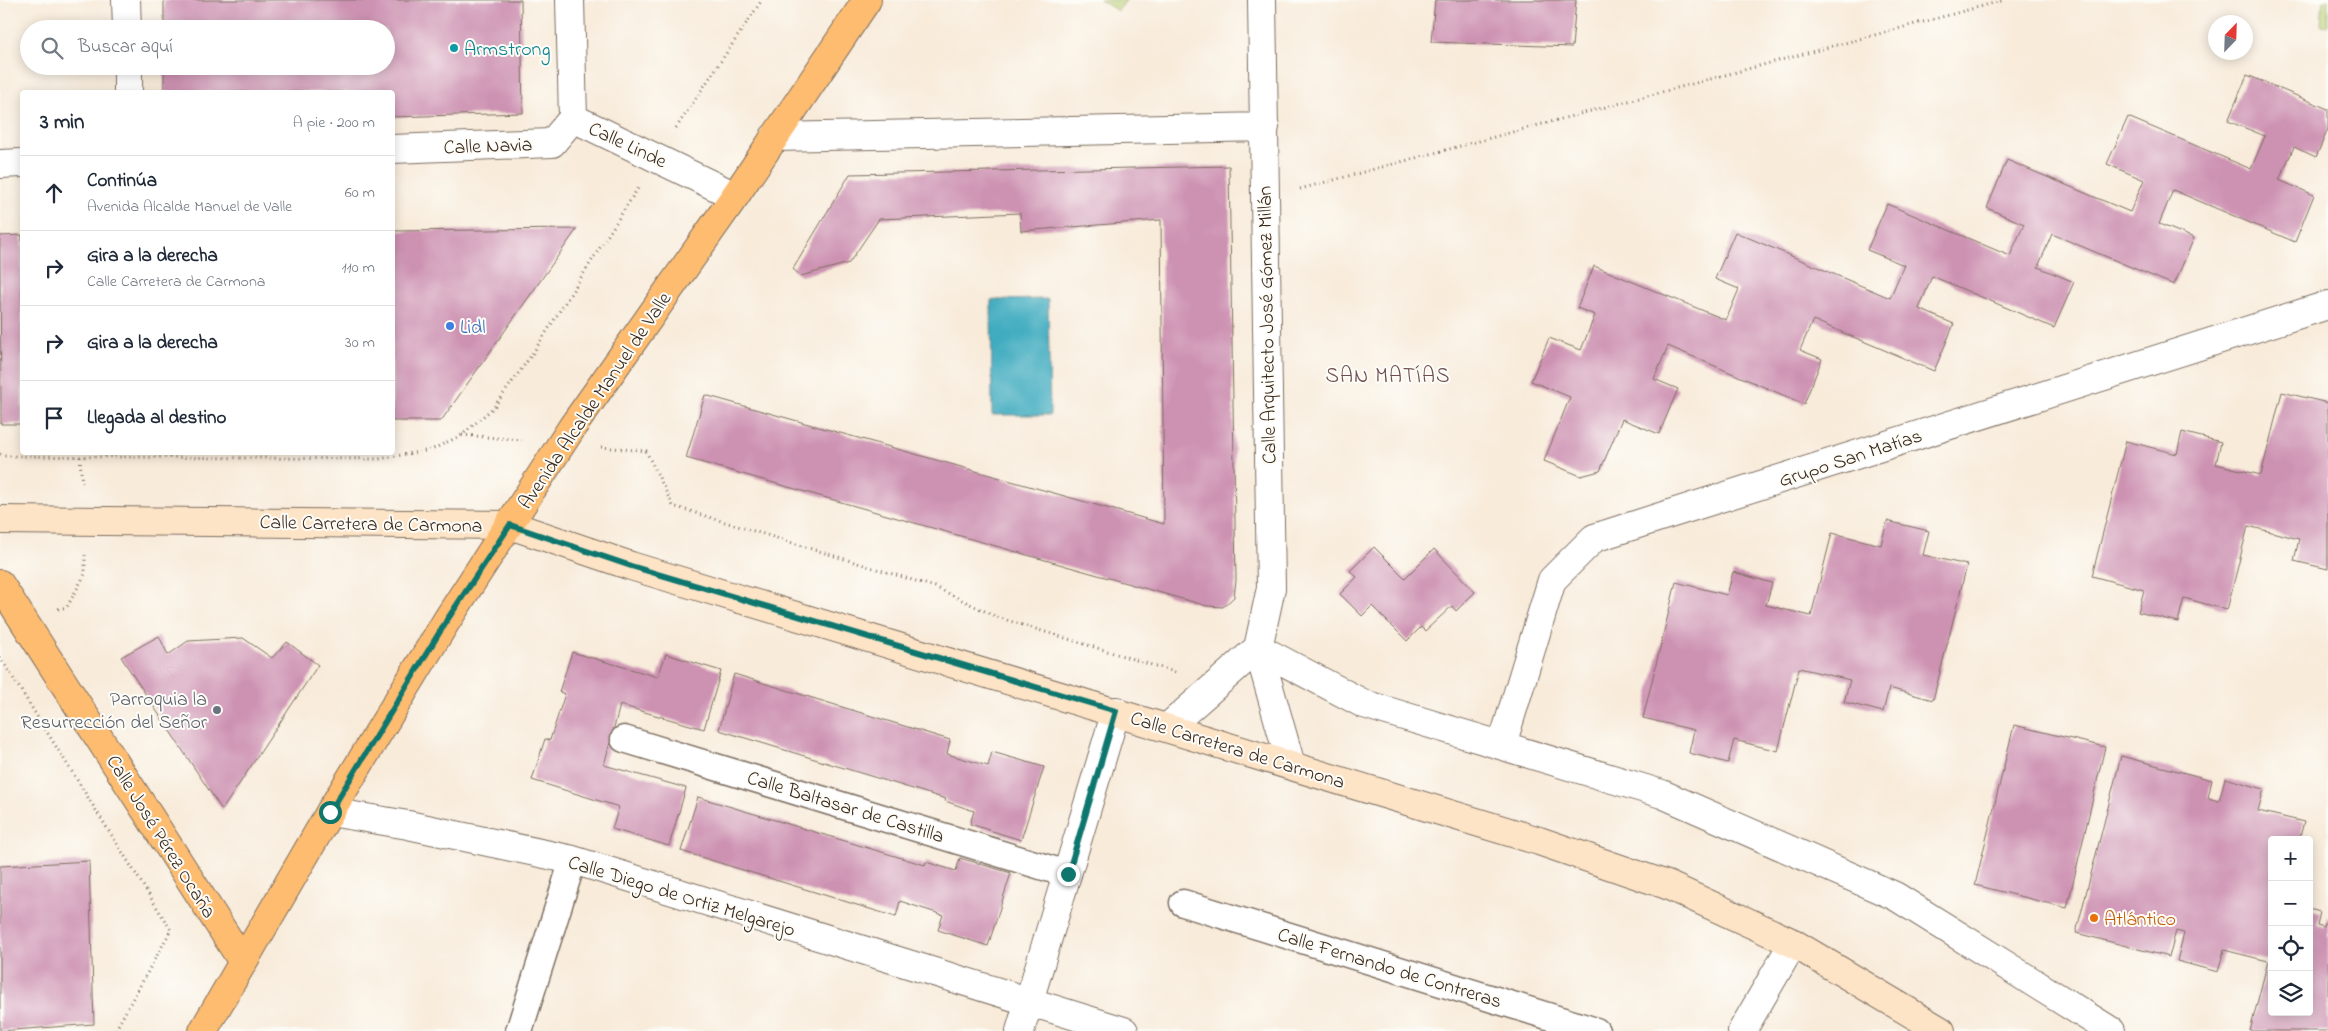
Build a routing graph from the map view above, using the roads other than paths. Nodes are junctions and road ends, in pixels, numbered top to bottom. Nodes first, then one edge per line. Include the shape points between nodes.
1 (126, 0) edge
2 (570, 0) edge
3 (867, 0) edge
4 (1262, 0) edge
5 (127, 20) edge
6 (128, 75) edge
7 (128, 90) edge
8 (574, 118) junction
9 (1264, 127) junction
10 (774, 136) junction
11 (395, 149) edge
12 (20, 163) edge
13 (0, 164) edge
14 (735, 196) junction
15 (2328, 305) edge
16 (0, 520) edge
17 (510, 525) junction
18 (0, 584) edge
19 (1258, 648) junction
20 (1116, 711) junction
21 (1168, 728) junction
22 (624, 739) dead end
23 (1502, 745) junction
24 (1291, 765) junction
25 (330, 812) junction
26 (573, 860) junction
27 (1068, 874) junction
28 (1183, 903) dead end
29 (1793, 943) junction
30 (242, 962) junction
31 (1030, 1001) junction
32 (202, 1031) edge
33 (519, 1031) edge
34 (1020, 1031) edge
35 (1124, 1031) edge
36 (1596, 1031) edge
37 (1742, 1031) edge
38 (1941, 1031) edge
39 (2111, 1031) edge

1 - 5 street
2 - 8 street, Calle Linde
3 - 10 main road, Avenida Alcalde Manuel de Valle
4 - 9 street, Calle Arquitecto José Gómez Millán
6 - 7 street
8 - 11 street, Calle Navia via 552,142
8 - 14 street, Calle Linde
9 - 10 street
9 - 19 street, Calle Arquitecto José Gómez Millán via 1271,588
10 - 14 main road, Avenida Alcalde Manuel de Valle
12 - 13 street
14 - 17 main road, Avenida Alcalde Manuel de Valle via 573,426
15 - 23 street, Grupo San Matías via 1594,538 1552,580
16 - 17 main road, Calle Carretera de Carmona
17 - 20 main road, Calle Carretera de Carmona via 631,566
17 - 25 main road, Avenida Alcalde Manuel de Valle via 447,620
18 - 30 main road, Calle José Pérez Ocaña
19 - 21 street
19 - 23 street via 1364,704
19 - 24 street
20 - 21 main road, Calle Carretera de Carmona
20 - 27 street
21 - 24 main road, Calle Carretera de Carmona
22 - 27 street, Calle Baltasar de Castilla
23 - 39 street via 1662,794 1895,896
24 - 29 main road, Calle Carretera de Carmona via 1539,841 1667,885
25 - 26 street, Calle Diego de Ortiz Melgarejo
25 - 30 main road, Avenida Alcalde Manuel de Valle
26 - 31 street, Calle Diego de Ortiz Melgarejo
26 - 33 street
27 - 31 street
28 - 36 street, Calle Fernando de Contreras
29 - 37 street
29 - 38 main road, Calle Carretera de Carmona
30 - 32 main road, Avenida Alcalde Manuel de Valle
31 - 34 street
31 - 35 street, Calle Diego de Ortiz Melgarejo

